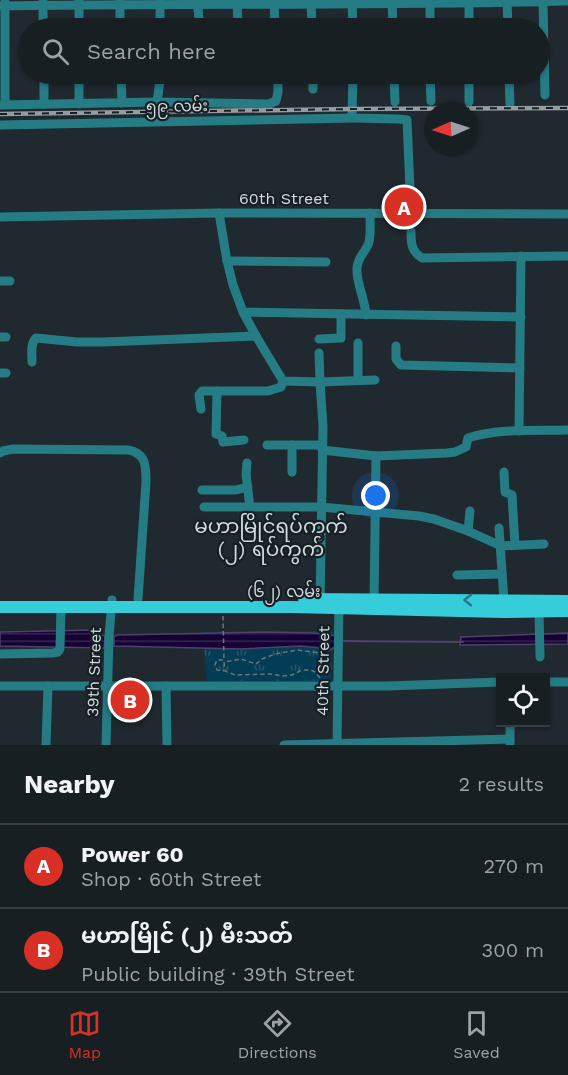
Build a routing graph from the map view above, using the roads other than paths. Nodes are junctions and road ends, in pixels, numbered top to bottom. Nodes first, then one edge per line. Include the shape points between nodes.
1 (392, 1) edge
2 (430, 1) edge
3 (507, 1) edge
4 (568, 1) edge
5 (79, 2) edge
6 (120, 2) edge
7 (160, 2) edge
8 (197, 2) edge
9 (237, 2) edge
10 (274, 2) edge
11 (311, 2) edge
12 (352, 2) edge
13 (469, 2) edge
14 (543, 2) junction
15 (43, 3) edge
16 (3, 4) edge
17 (44, 18) edge
18 (79, 18) edge
19 (120, 18) edge
20 (160, 18) edge
21 (199, 18) edge
22 (238, 18) edge
23 (275, 18) edge
24 (312, 18) edge
25 (352, 18) edge
26 (393, 18) edge
27 (430, 18) edge
28 (469, 18) edge
29 (508, 18) edge
30 (543, 18) edge
31 (44, 84) edge
32 (79, 84) edge
33 (121, 84) edge
34 (160, 84) edge
35 (278, 84) edge
36 (313, 84) edge
37 (353, 84) edge
38 (394, 84) edge
39 (430, 84) edge
40 (469, 84) edge
41 (509, 84) edge
42 (545, 84) edge
43 (313, 89) dead end
44 (545, 95) dead end
45 (431, 101) dead end
46 (157, 102) junction
47 (395, 102) dead end
48 (469, 102) dead end
49 (122, 103) junction
50 (3, 104) edge
51 (44, 104) junction
52 (79, 104) junction
53 (510, 104) dead end
54 (354, 118) junction
55 (0, 125) edge
56 (219, 213) junction
57 (370, 213) junction
58 (411, 213) junction
59 (568, 214) edge
60 (0, 217) edge
61 (411, 231) dead end
62 (521, 256) junction
63 (568, 256) edge
64 (227, 261) junction
65 (326, 261) dead end
66 (10, 280) dead end
67 (0, 281) edge
68 (243, 312) junction
69 (341, 314) junction
70 (366, 315) junction
71 (521, 318) junction
72 (256, 336) junction
73 (319, 339) dead end
74 (358, 343) dead end
75 (396, 346) dead end
76 (319, 353) dead end
77 (32, 362) dead end
78 (520, 368) junction
79 (358, 380) junction
80 (375, 380) dead end
81 (283, 381) junction
82 (320, 382) junction
83 (217, 391) junction
84 (201, 409) dead end
85 (568, 430) edge
86 (519, 431) junction
87 (244, 440) dead end
88 (267, 445) dead end
89 (292, 445) junction
90 (372, 445) dead end
91 (322, 447) junction
92 (0, 453) edge
93 (375, 455) junction
94 (247, 463) dead end
95 (292, 472) dead end
96 (504, 472) dead end
97 (248, 487) junction
98 (201, 490) dead end
99 (204, 507) dead end
100 (321, 507) junction
101 (250, 508) junction
102 (470, 511) dead end
103 (374, 512) junction
104 (499, 528) dead end
105 (468, 531) junction
106 (544, 544) dead end
107 (515, 545) junction
108 (501, 546) junction
109 (502, 574) junction
110 (457, 575) dead end
111 (0, 599) edge
112 (138, 600) junction
113 (504, 601) junction
114 (568, 601) edge
115 (112, 603) junction
116 (320, 603) junction
117 (339, 603) junction
118 (374, 604) junction
119 (0, 607) edge
120 (61, 607) junction
121 (568, 611) edge
122 (539, 612) junction
123 (0, 654) edge
124 (540, 657) dead end
125 (496, 682) edge
126 (550, 682) edge
127 (568, 682) edge
128 (0, 686) edge
129 (48, 686) junction
130 (109, 686) junction
131 (166, 686) junction
132 (338, 686) junction
133 (510, 742) edge
134 (46, 745) edge
135 (106, 745) edge
136 (167, 745) edge
137 (284, 745) edge
138 (337, 745) edge

1 - 2 street
1 - 12 street
1 - 26 street
2 - 13 street
2 - 27 street
3 - 13 street
3 - 14 street
3 - 29 street
4 - 14 street
5 - 6 street
5 - 15 street
5 - 18 street
6 - 7 street
6 - 19 street
7 - 8 street
7 - 20 street
8 - 9 street
8 - 21 street
9 - 10 street
9 - 22 street
10 - 11 street
10 - 23 street
11 - 12 street
11 - 24 street
12 - 25 street
13 - 28 street
14 - 30 street
15 - 16 street
15 - 17 street
16 - 50 street
31 - 51 street
32 - 52 street
33 - 49 street
34 - 46 street
35 - 46 street via 273,104
36 - 43 street
37 - 54 street
38 - 47 street
39 - 45 street
40 - 48 street
41 - 53 street
42 - 44 street
46 - 49 street
49 - 52 street
50 - 51 street
51 - 52 street
54 - 55 street, ၅၉ လမ်း
54 - 58 street, ၅၉ လမ်း via 408,122
56 - 57 street, 60th Street
56 - 60 street, 60th Street via 208,209
56 - 64 street
57 - 58 street, 60th Street
57 - 70 street via 369,241 357,264
58 - 59 street, 60th Street
61 - 62 street via 412,247 422,258
62 - 63 street
62 - 71 street
64 - 65 street
64 - 68 street
66 - 67 street
68 - 69 street
68 - 72 street
69 - 70 street
69 - 73 street via 341,338
70 - 71 street
71 - 78 street
72 - 77 street via 103,342 36,338
72 - 81 street
74 - 79 street
75 - 78 street via 396,359 401,365
76 - 82 street
78 - 86 street
79 - 80 street
79 - 82 street
81 - 82 street
81 - 83 street via 281,387 273,390
82 - 91 street
83 - 84 street via 201,392
83 - 87 street via 216,435 222,436 224,442
85 - 86 street
86 - 93 street via 478,434 468,438 466,447 455,452
88 - 89 street
89 - 91 street
89 - 95 street
90 - 93 street
91 - 93 street
91 - 100 street
92 - 112 street via 13,449 128,450 140,455 146,482
93 - 103 street
94 - 97 street
96 - 107 street via 505,492 512,495
97 - 98 street
97 - 101 street
99 - 101 street
100 - 101 street
100 - 103 street
100 - 116 street
102 - 105 street
103 - 105 street via 434,519
103 - 118 street
104 - 108 street
105 - 108 street
106 - 107 street
107 - 108 street
108 - 109 street
109 - 110 street
109 - 113 street
111 - 115 main road, (၆၂) လမ်း
112 - 115 main road, (၆၂) လမ်း
112 - 116 main road, (၆၂) လမ်း
113 - 114 main road, (၆၂) လမ်း
113 -> 118 main road, (၆၂) လမ်း
115 - 116 main road, (၆၂) လမ်း via 224,607
115 - 120 main road, (၆၂) လမ်း
115 - 130 street, 39th Street
116 - 117 main road, (၆၂) လမ်း
117 - 118 main road, (၆၂) လမ်း
117 - 132 street, 40th Street
118 - 122 main road, (၆၂) လမ်း
119 - 120 main road, (၆၂) လမ်း
120 - 123 street via 60,649 56,653
121 - 122 main road, (၆၂) လမ်း
122 - 124 street
125 - 132 street
126 - 127 street
128 - 129 street
129 - 130 street
129 - 134 street
130 - 131 street
130 - 135 street, 39th Street
131 - 132 street
131 - 136 street
132 - 138 street, 40th Street
133 - 138 street
137 - 138 street

